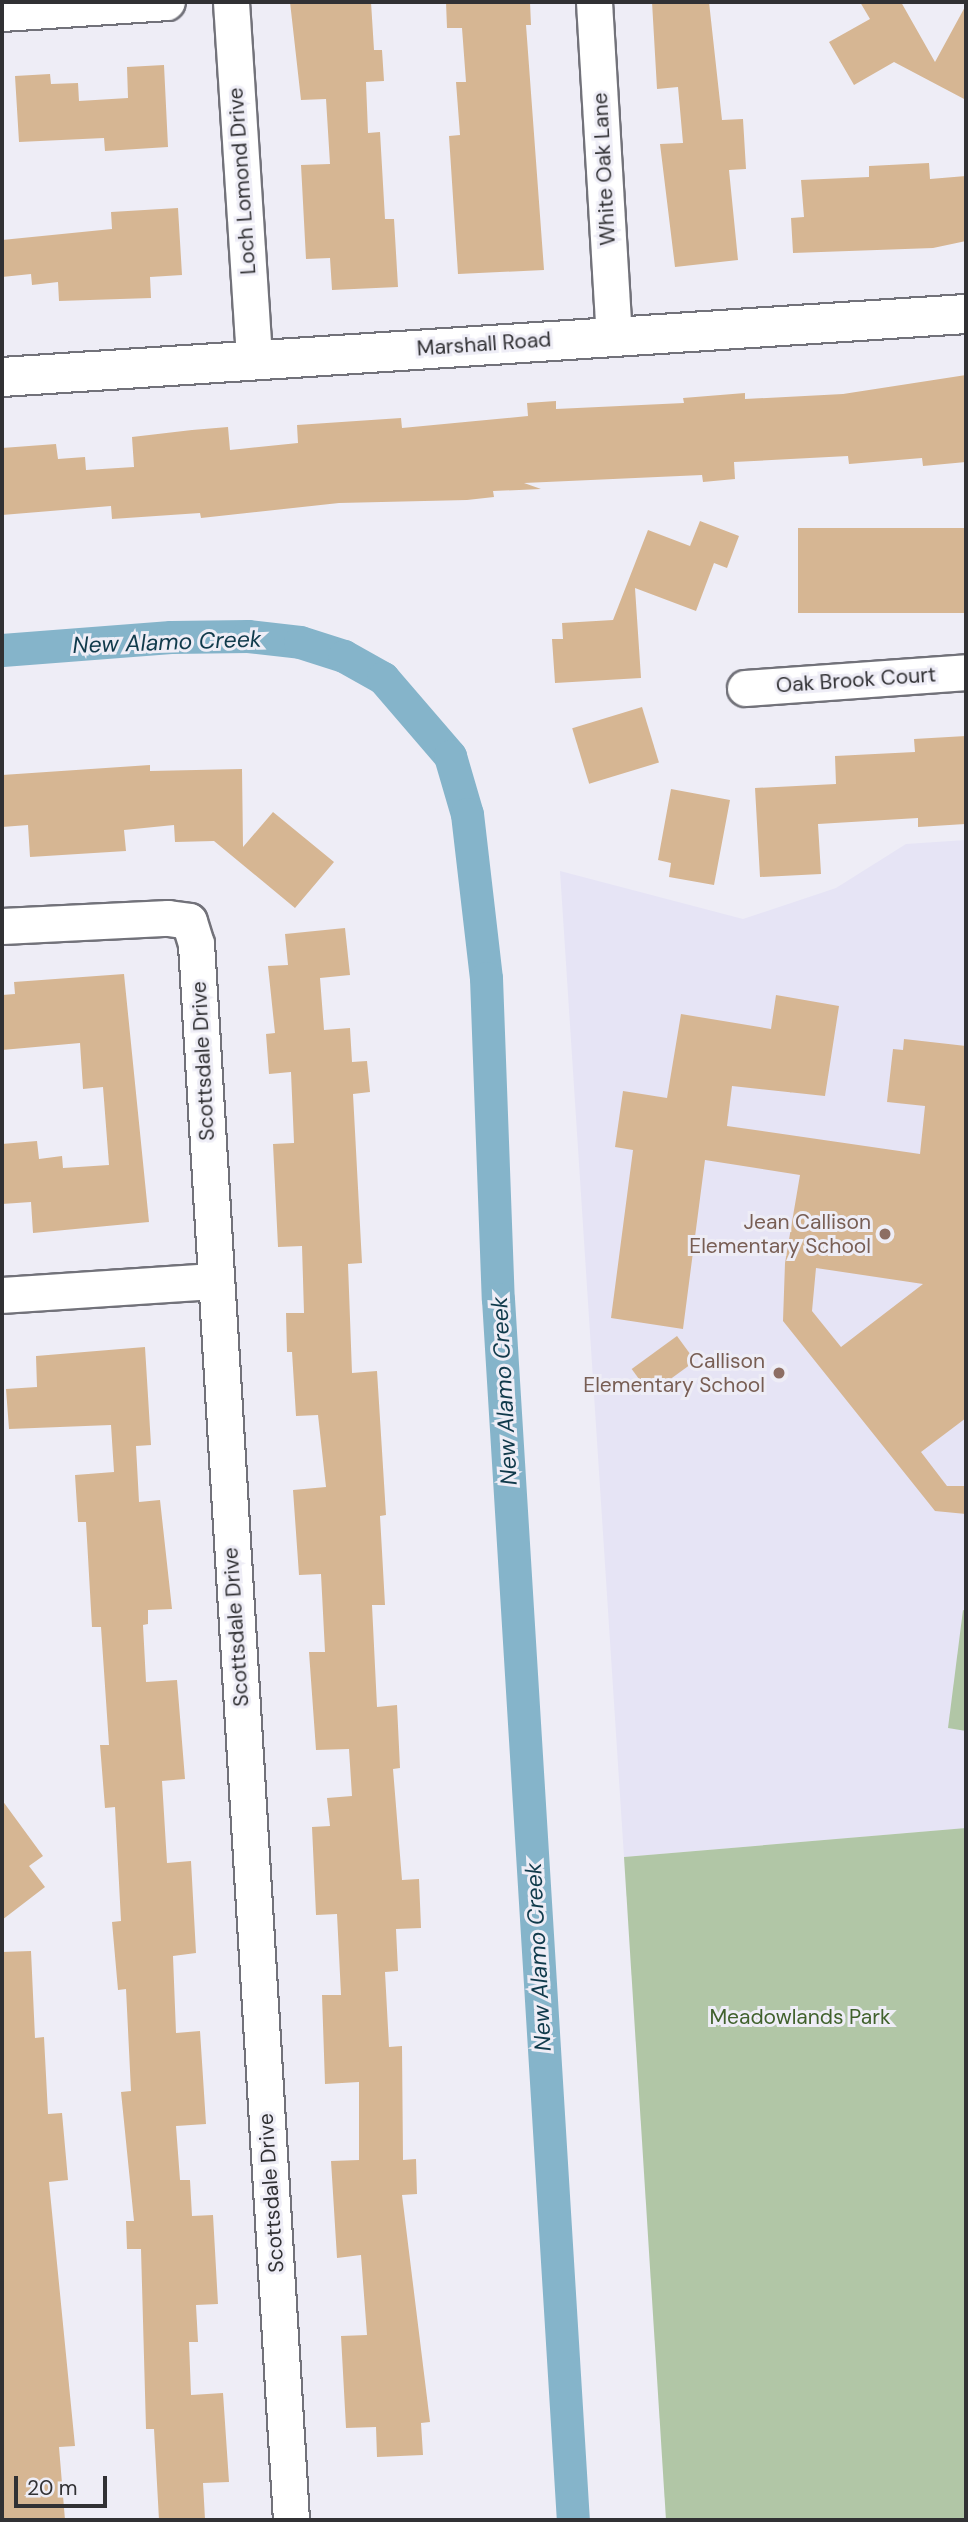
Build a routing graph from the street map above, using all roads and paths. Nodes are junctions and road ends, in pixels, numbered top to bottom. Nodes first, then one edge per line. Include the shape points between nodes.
1 (167, 2) edge
2 (231, 2) edge
3 (594, 2) edge
4 (2, 13) edge
5 (966, 314) edge
6 (614, 336) junction
7 (254, 359) junction
8 (2, 377) edge
9 (966, 672) edge
10 (745, 688) dead end
11 (2, 926) edge
12 (215, 1281) junction
13 (2, 1296) edge
14 (292, 2520) edge

1 - 4 street
2 - 7 street, Loch Lomond Drive
3 - 6 street, White Oak Lane
5 - 6 street, Marshall Road
6 - 7 street, Marshall Road
7 - 8 street, Marshall Road
9 - 10 street, Oak Brook Court
11 - 12 street, Scottsdale Drive via 132,917 189,921 198,978
12 - 13 street
12 - 14 street, Scottsdale Drive

